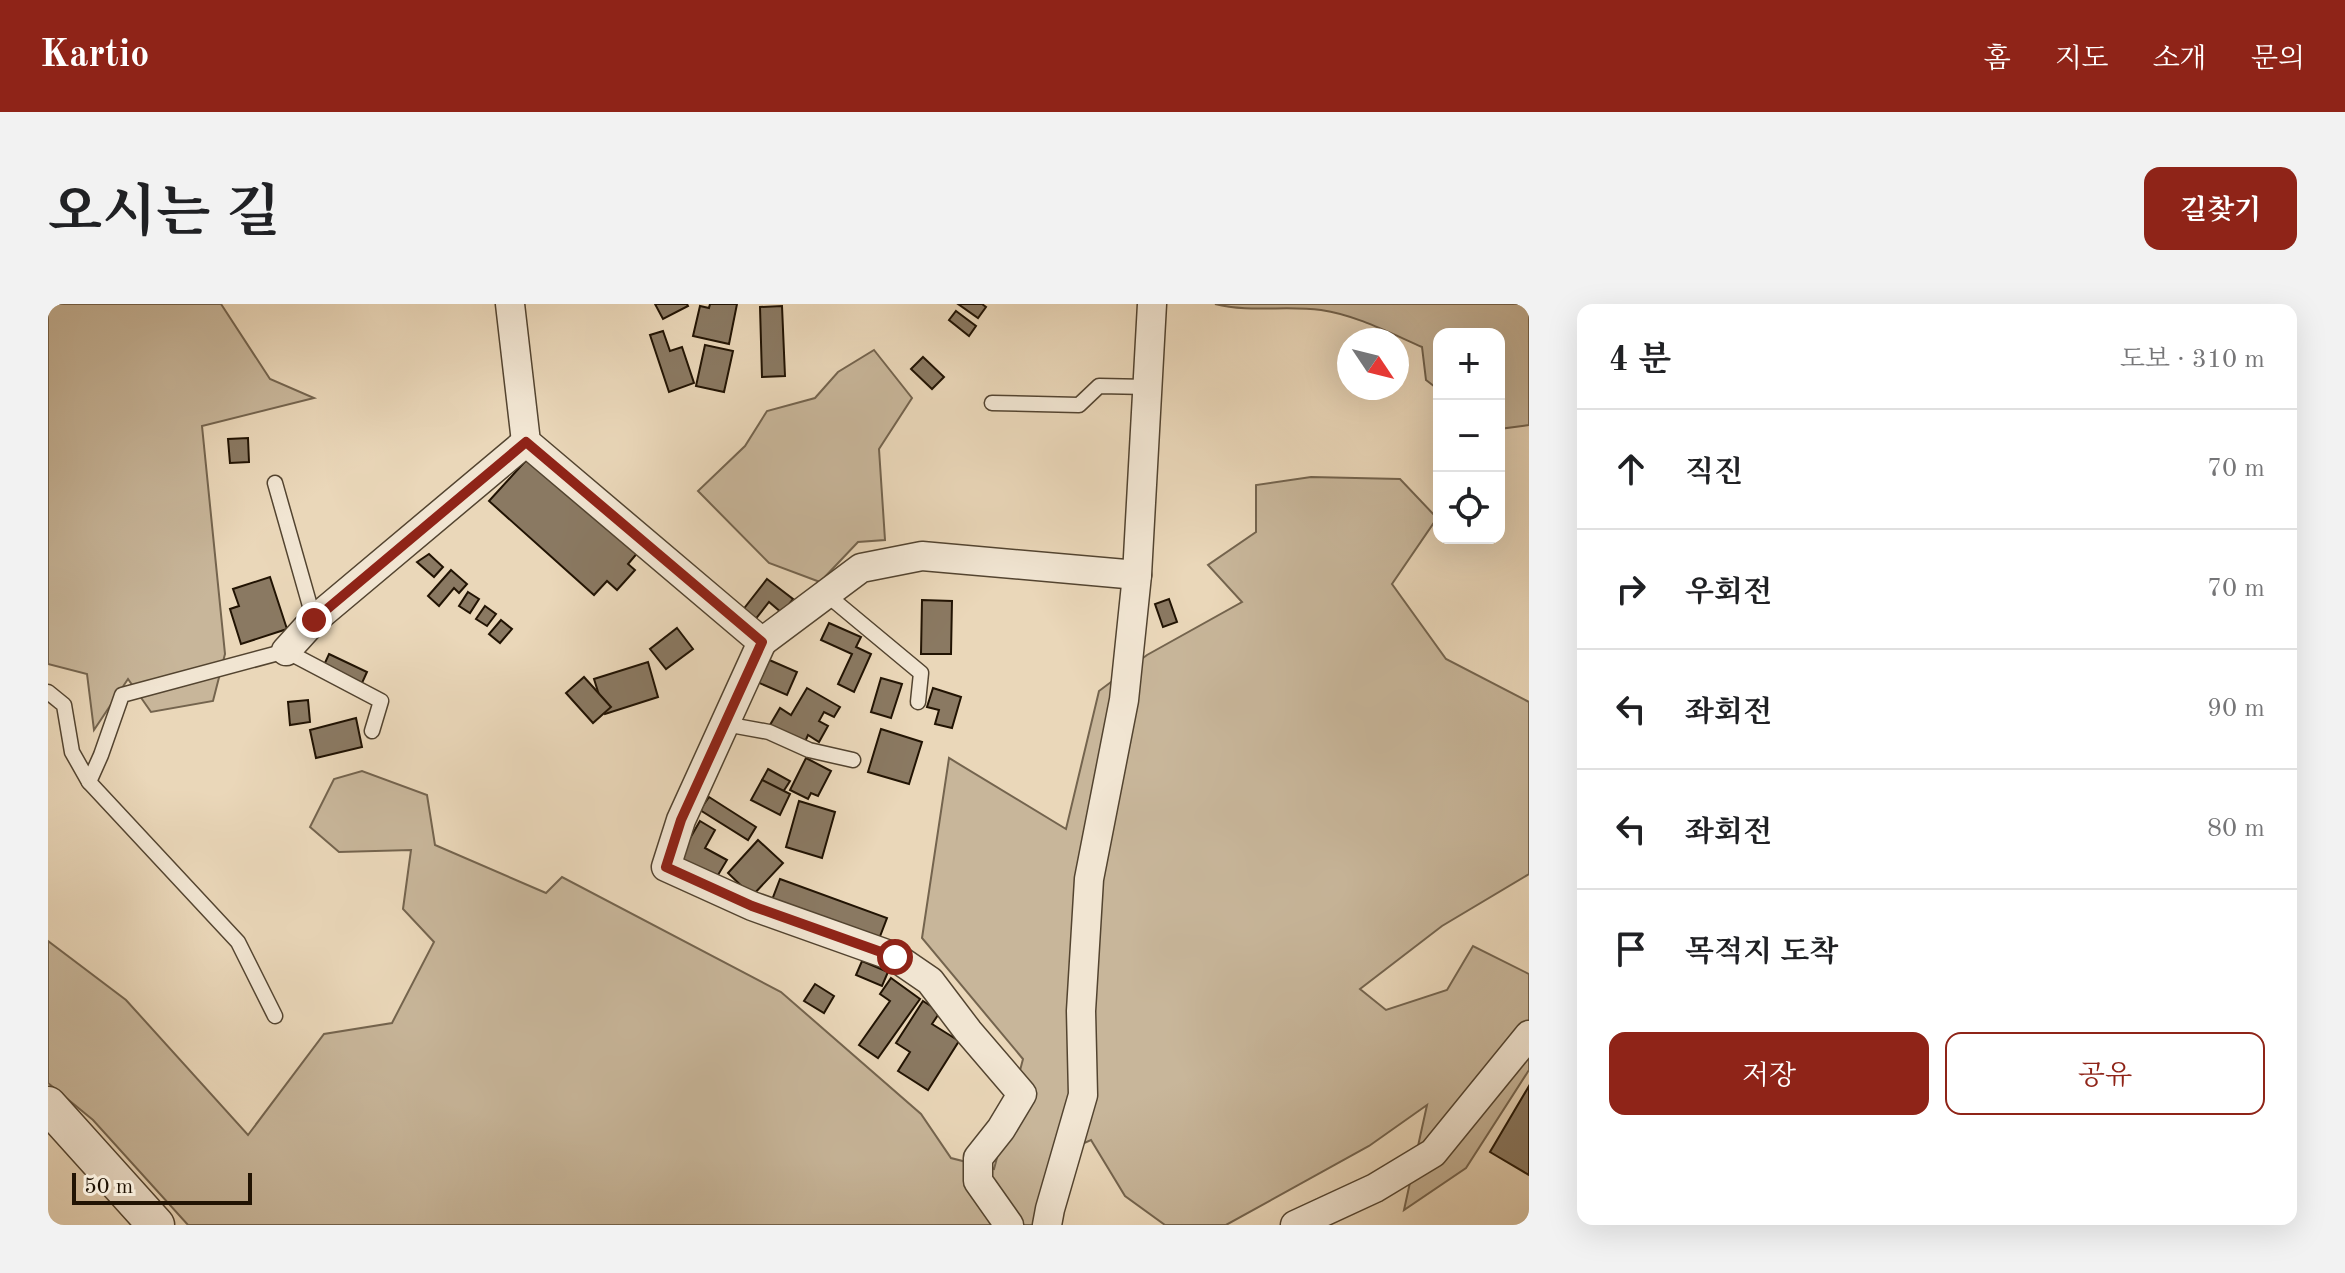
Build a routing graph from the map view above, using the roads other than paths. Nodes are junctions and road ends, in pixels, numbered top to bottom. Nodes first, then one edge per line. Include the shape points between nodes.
1 (510, 304) edge
2 (1152, 304) edge
3 (1148, 387) junction
4 (992, 403) dead end
5 (526, 442) junction
6 (275, 483) dead end
7 (1137, 575) junction
8 (826, 594) junction
9 (314, 620) junction
10 (762, 642) junction
11 (286, 651) junction
12 (48, 692) edge
13 (918, 702) dead end
14 (725, 724) junction
15 (372, 731) dead end
16 (853, 760) dead end
17 (89, 782) junction
18 (275, 1016) dead end
19 (1529, 1035) edge
20 (48, 1105) edge
21 (156, 1225) edge
22 (1009, 1225) edge
23 (1047, 1225) edge
24 (1295, 1225) edge

1 - 5 street
2 - 3 street
3 - 4 lane via 1099,386 1079,405
3 - 7 street
5 - 9 street
5 - 10 street
6 - 9 lane
7 - 8 street via 922,556 861,568
7 - 23 street via 1124,700 1089,879 1081,1011 1083,1095
8 - 10 street
8 - 13 lane via 921,673
9 - 11 street
10 - 14 street
11 - 15 lane via 381,701
11 - 17 lane via 122,695
12 - 17 lane via 64,705 72,752
14 - 16 lane via 769,732 809,750
14 - 22 street via 681,820 666,867 752,906 895,957 930,981 1022,1094 978,1158 978,1181
17 - 18 lane via 238,942
19 - 24 street via 1433,1153 1375,1188
20 - 21 street

